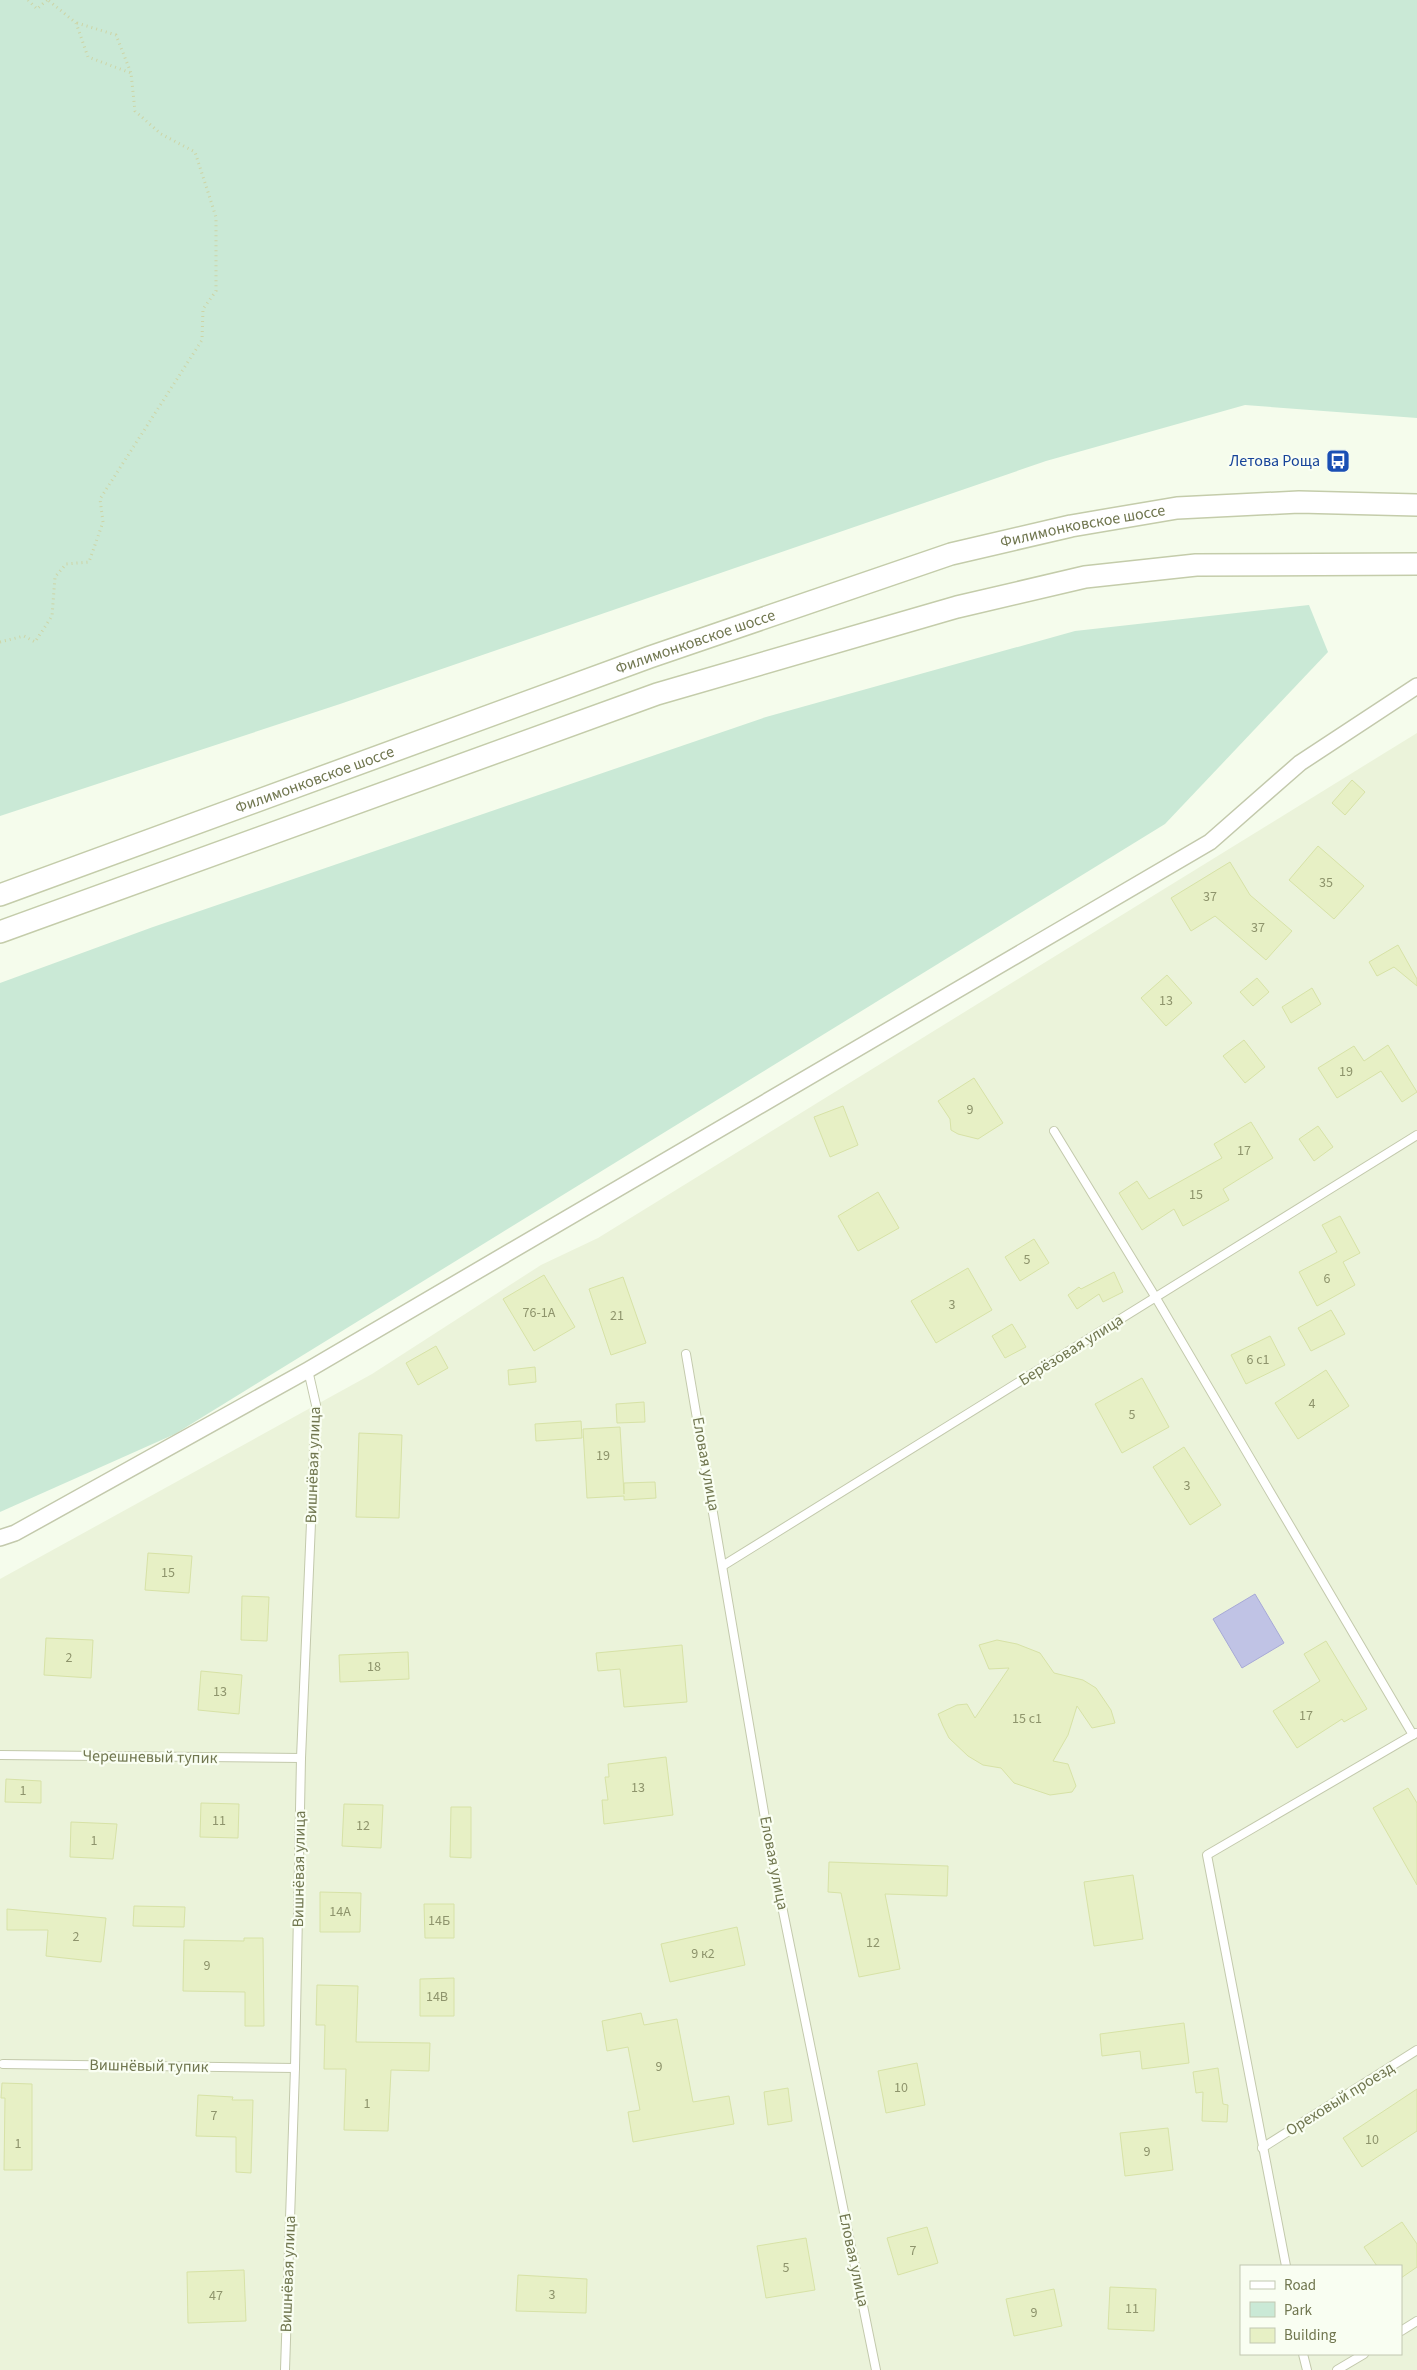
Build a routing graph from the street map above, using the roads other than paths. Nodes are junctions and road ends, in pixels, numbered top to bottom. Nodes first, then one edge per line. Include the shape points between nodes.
1 (1417, 505) edge
2 (1417, 564) edge
3 (1417, 686) edge
4 (0, 895) edge
5 (0, 932) edge
6 (1054, 1131) dead end
7 (1417, 1135) edge
8 (1156, 1298) junction
9 (686, 1354) dead end
10 (308, 1370) junction
11 (0, 1538) edge
12 (724, 1564) junction
13 (1415, 1733) edge
14 (0, 1755) edge
15 (301, 1758) junction
16 (1417, 2050) edge
17 (3, 2064) dead end
18 (295, 2068) junction
19 (1262, 2148) junction
20 (1286, 2265) edge
21 (1417, 2322) edge
22 (1402, 2330) edge
23 (1304, 2355) edge
24 (1362, 2355) edge
25 (285, 2370) edge
26 (876, 2370) edge
27 (1307, 2370) edge
28 (1337, 2370) edge

1 - 4 main road, Филимонковское шоссе via 1299,502 1177,508 1071,526 951,554 650,656
2 - 5 main road via 1196,565 1085,577 957,607 657,694
3 - 10 street via 1300,763 1210,842
6 - 8 lane
7 - 8 lane, Берёзовая улица
8 - 12 lane, Берёзовая улица
8 - 13 lane
9 - 12 lane, Еловая улица
10 - 11 street via 15,1533
10 - 15 lane, Вишнёвая улица via 316,1405
12 - 26 lane, Еловая улица via 769,1842
13 - 19 lane via 1207,1855
14 - 15 lane, Черешневый тупик
15 - 18 lane, Вишнёвая улица
16 - 19 lane, Ореховый проезд
17 - 18 lane, Вишнёвый тупик
18 - 25 lane, Вишнёвая улица
19 - 20 lane
21 - 22 lane
23 - 27 lane
24 - 28 lane

